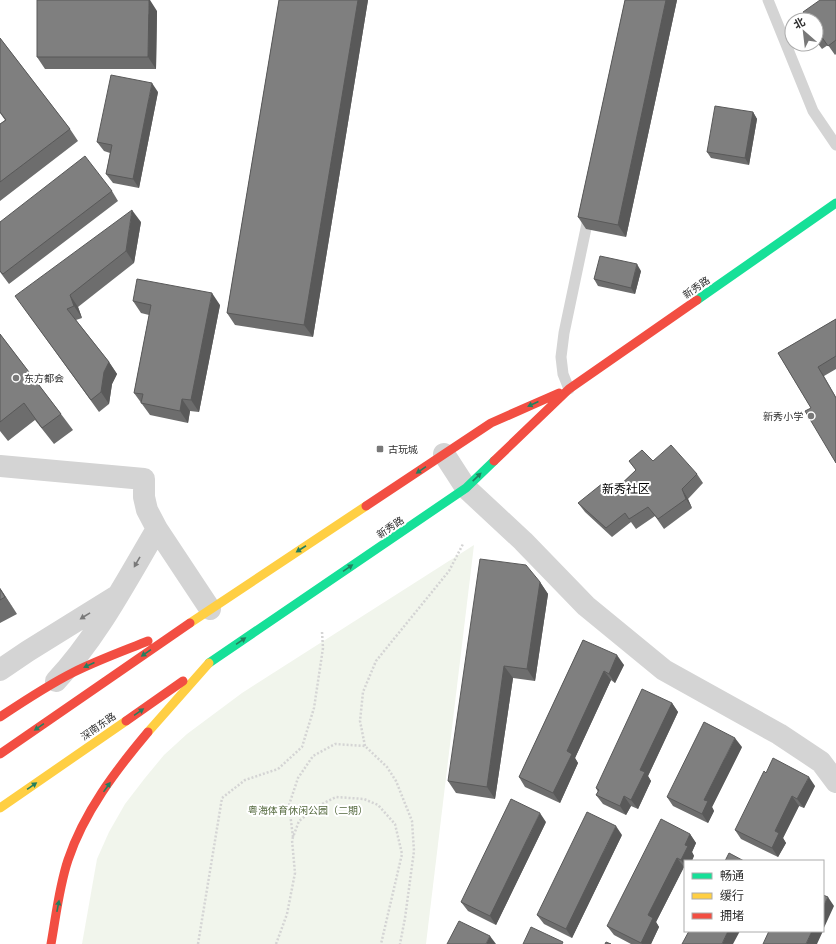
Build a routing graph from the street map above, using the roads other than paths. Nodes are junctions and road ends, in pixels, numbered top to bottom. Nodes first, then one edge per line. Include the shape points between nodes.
1 (768, 0) edge
2 (836, 145) edge
3 (592, 201) edge
4 (836, 203) edge
5 (569, 389) junction
6 (444, 454) junction
7 (0, 466) edge
8 (466, 488) junction
9 (157, 529) junction
10 (118, 596) junction
11 (210, 610) junction
12 (190, 623) junction
13 (208, 663) junction
14 (0, 670) edge
15 (54, 683) junction
16 (0, 717) edge
17 (0, 754) edge
18 (836, 782) edge
19 (0, 808) edge
20 (51, 944) edge

1 - 2 lane via 813,111
3 - 5 lane via 561,357 563,374
4 - 5 main road, 新秀路
5 -> 6 main road, 新秀路 via 491,424
8 -> 5 main road, 新秀路
6 - 8 street
6 -> 11 main road, 新秀路
7 - 9 street via 144,479 147,510
13 -> 8 main road, 新秀路
8 - 18 street via 523,541 586,606 664,670 779,734 821,762
9 -> 10 street
9 - 11 street
10 -> 14 street
10 - 15 street via 91,638
11 - 12 main road, 新秀路
12 -> 15 main road via 86,666
12 -> 17 main road
19 -> 13 main road, 深南东路
20 -> 13 main road via 71,850 92,808 125,760
15 - 16 main road

